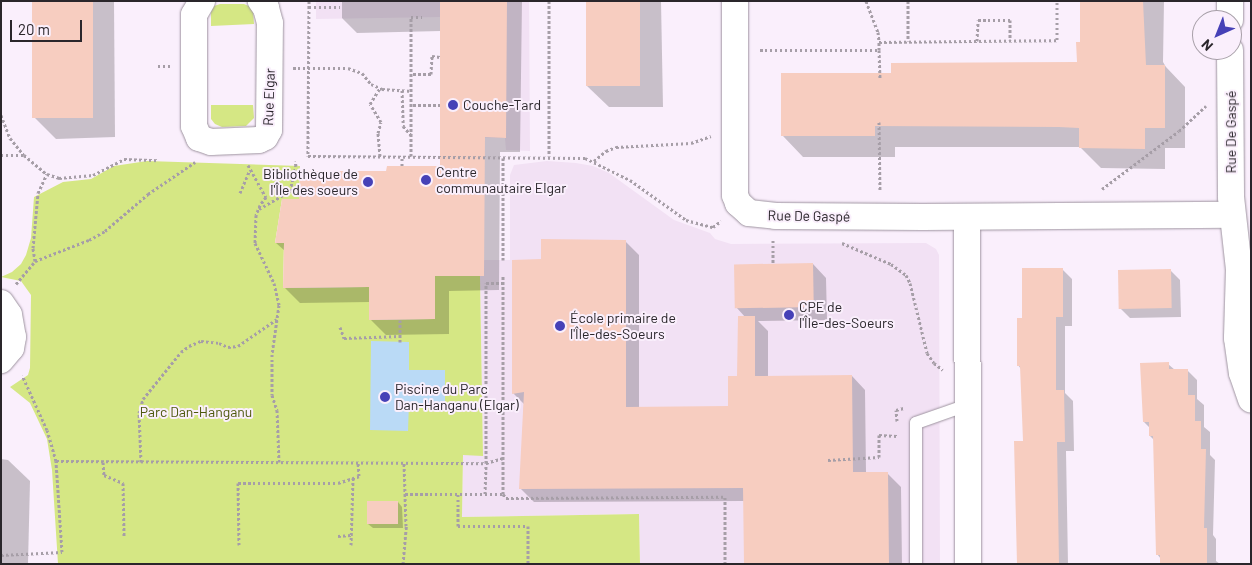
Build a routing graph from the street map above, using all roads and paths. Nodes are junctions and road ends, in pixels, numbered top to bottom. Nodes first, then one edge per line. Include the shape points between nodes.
1 (202, 1) edge
2 (261, 1) edge
3 (309, 1) edge
4 (549, 1) edge
5 (735, 1) edge
6 (866, 1) edge
7 (908, 1) edge
8 (1057, 1) edge
9 (309, 7) junction
10 (340, 7) dead end
11 (422, 17) dead end
12 (1010, 40) junction
13 (908, 41) junction
14 (977, 41) junction
15 (879, 42) junction
16 (750, 50) dead end
17 (879, 50) junction
18 (440, 57) dead end
19 (1231, 60) edge
20 (308, 69) junction
21 (412, 74) junction
22 (880, 78) dead end
23 (380, 88) junction
24 (402, 90) junction
25 (412, 91) junction
26 (413, 105) junction
27 (440, 105) dead end
28 (1206, 106) dead end
29 (1, 115) edge
30 (879, 122) dead end
31 (413, 136) junction
32 (712, 136) dead end
33 (1, 155) edge
34 (24, 155) junction
35 (380, 156) junction
36 (402, 156) junction
37 (411, 156) junction
38 (549, 156) junction
39 (504, 158) junction
40 (158, 160) dead end
41 (197, 160) dead end
42 (246, 161) dead end
43 (295, 161) dead end
44 (594, 161) junction
45 (253, 165) dead end
46 (402, 166) dead end
47 (250, 169) junction
48 (47, 174) junction
49 (880, 192) dead end
50 (240, 193) dead end
51 (1097, 193) dead end
52 (258, 210) junction
53 (967, 217) junction
54 (1241, 218) edge
55 (713, 227) dead end
56 (773, 240) dead end
57 (835, 240) dead end
58 (503, 260) dead end
59 (35, 261) junction
60 (773, 264) dead end
61 (503, 276) dead end
62 (502, 283) junction
63 (9, 294) edge
64 (278, 319) junction
65 (400, 320) dead end
66 (340, 328) dead end
67 (400, 336) junction
68 (400, 342) dead end
69 (11, 368) edge
70 (943, 370) dead end
71 (1251, 399) edge
72 (967, 405) junction
73 (897, 436) dead end
74 (503, 458) junction
75 (828, 460) dead end
76 (56, 462) junction
77 (102, 462) junction
78 (141, 462) junction
79 (279, 462) junction
80 (358, 462) junction
81 (404, 462) junction
82 (486, 463) junction
83 (353, 478) junction
84 (405, 494) junction
85 (458, 494) junction
86 (485, 494) junction
87 (503, 494) junction
88 (124, 536) dead end
89 (338, 536) dead end
90 (351, 536) junction
91 (239, 545) dead end
92 (351, 545) dead end
93 (1, 555) edge
94 (403, 564) edge
95 (528, 564) edge
96 (725, 564) edge
97 (916, 564) edge
98 (968, 564) edge

1 - 2 street, Rue Elgar via 194,14 194,126 199,138 211,142 259,140 268,130 270,23
3 - 9 path
4 - 38 path
5 - 53 street, Rue De Gaspé via 735,195 742,208 760,216
6 - 15 path
7 - 13 path
8 - 12 path via 1057,40
9 - 10 path
9 - 20 path
11 - 21 path via 411,17
12 - 14 path
12 - 14 path via 1010,20 978,20
13 - 14 path
13 - 15 path
15 - 17 path
16 - 17 path
17 - 22 path
18 - 21 path via 432,56 431,74
19 - 54 street, Rue De Gaspé
20 - 23 path via 356,70 370,84
20 - 35 path via 308,156
21 - 25 path
23 - 24 path
23 - 35 path via 370,104 381,122 378,133
24 - 25 path
24 - 31 path via 403,126
25 - 26 path
26 - 27 path
26 - 31 path
28 - 51 path via 1179,131
29 - 34 path via 10,138
30 - 49 path
31 - 37 path
32 - 44 path via 692,144 616,147
33 - 34 path
34 - 48 path
35 - 36 path
36 - 37 path
36 - 46 path
37 - 39 path
38 - 39 path
38 - 44 path
39 - 58 path
40 - 48 path via 124,159 93,174 78,177 59,178
41 - 59 path via 148,194 105,231
42 - 47 path
43 - 52 path via 290,191
44 - 55 path via 630,180 686,220
45 - 47 path
47 - 50 path
47 - 52 path via 266,198
48 - 59 path via 38,193 33,248
52 - 64 path via 254,242 274,283 279,304
53 - 54 street, Rue De Gaspé
53 - 72 street
54 - 71 street via 1238,354
56 - 60 path
57 - 70 path via 891,264 906,275 927,353
59 - 63 path
61 - 62 path
62 - 74 path
62 - 82 path via 486,283
63 - 69 street via 13,337
64 - 78 path via 238,346 231,348 201,341 189,346 143,399 139,413
64 - 79 path via 272,354 272,395 278,410
65 - 67 path
66 - 67 path via 344,338
67 - 68 path
69 - 76 path via 47,430
72 - 97 lane via 916,423
72 - 98 street
73 - 75 path via 879,435 879,457
74 - 82 path
74 - 87 path
76 - 77 path
76 - 93 path via 62,552
77 - 78 path
77 - 88 path via 104,475 123,483
78 - 79 path
79 - 80 path
80 - 81 path
80 - 83 path via 358,476
81 - 82 path
81 - 84 path
82 - 86 path
83 - 90 path
83 - 91 path via 338,483 238,483
84 - 85 path
84 - 94 path
85 - 86 path
85 - 95 path via 458,526 528,526
86 - 87 path
87 - 96 path via 506,498 725,497
89 - 90 path
90 - 92 path

